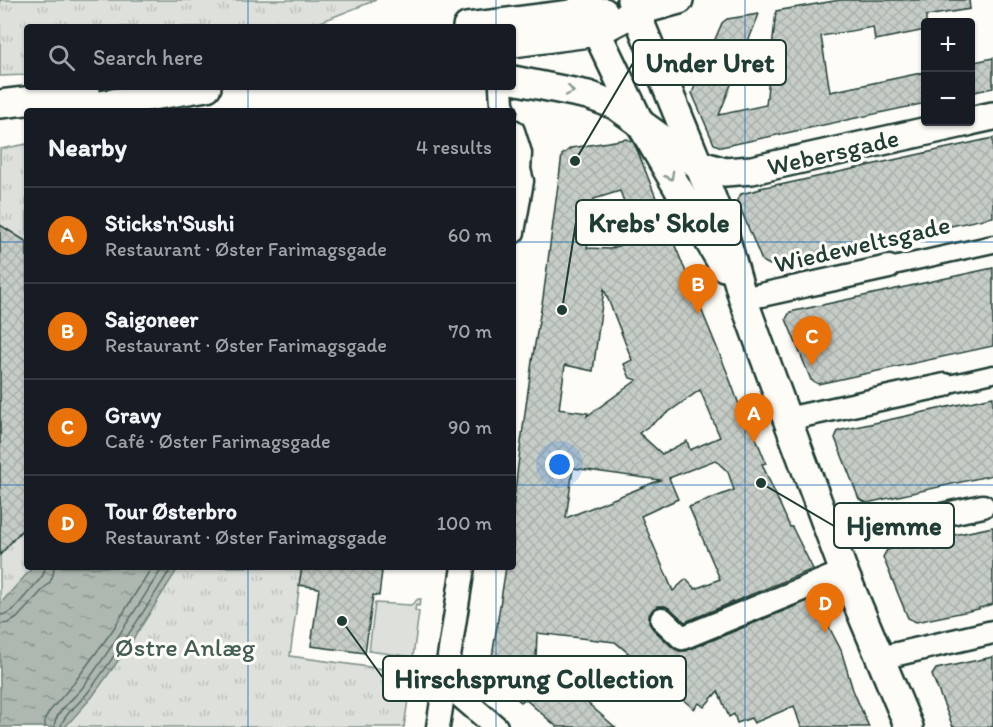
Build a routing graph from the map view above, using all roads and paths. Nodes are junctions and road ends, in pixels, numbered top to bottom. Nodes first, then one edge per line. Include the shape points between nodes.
1 (680, 0) edge
2 (633, 6) edge
3 (598, 14) edge
4 (497, 24) edge
5 (516, 42) edge
6 (516, 81) edge
7 (99, 90) edge
8 (185, 90) edge
9 (501, 90) edge
10 (0, 99) edge
11 (0, 104) edge
12 (35, 108) edge
13 (40, 108) edge
14 (47, 108) edge
15 (51, 108) edge
16 (504, 108) edge
17 (24, 114) edge
18 (993, 116) edge
19 (0, 120) edge
20 (975, 120) edge
21 (947, 126) edge
22 (650, 131) junction
23 (516, 140) edge
24 (697, 164) junction
25 (516, 215) edge
26 (993, 244) edge
27 (889, 267) joint
28 (742, 299) junction
29 (993, 374) edge
30 (945, 385) joint
31 (787, 419) junction
32 (988, 505) edge
33 (832, 539) junction
34 (463, 570) edge
35 (844, 572) junction
36 (662, 619) dead end
37 (993, 632) edge
38 (880, 658) junction
39 (444, 683) junction
40 (438, 727) edge
41 (496, 727) edge
42 (909, 727) edge

1 - 2 street
2 - 3 street
2 - 24 street
3 - 4 street
3 - 5 street
3 - 22 street
6 -> 22 street via 588,95 615,105
7 - 14 street
8 - 15 street
9 - 16 street
10 - 13 street
11 - 12 street
17 - 19 street
18 - 20 street, Webersgade
21 - 24 street, Webersgade via 752,170 725,172
22 - 24 street
22 -> 28 street
23 - 25 street via 522,181
24 - 28 street via 721,222
26 - 27 street, Wiedeweltsgade
27 - 28 street, Wiedeweltsgade
28 - 31 street
29 - 30 street
30 - 31 street
31 - 33 street
32 - 33 street
33 - 35 street
34 - 39 street
35 - 36 street via 682,638
35 - 38 street
37 - 38 street
38 - 42 street
39 - 40 street
39 - 41 street

